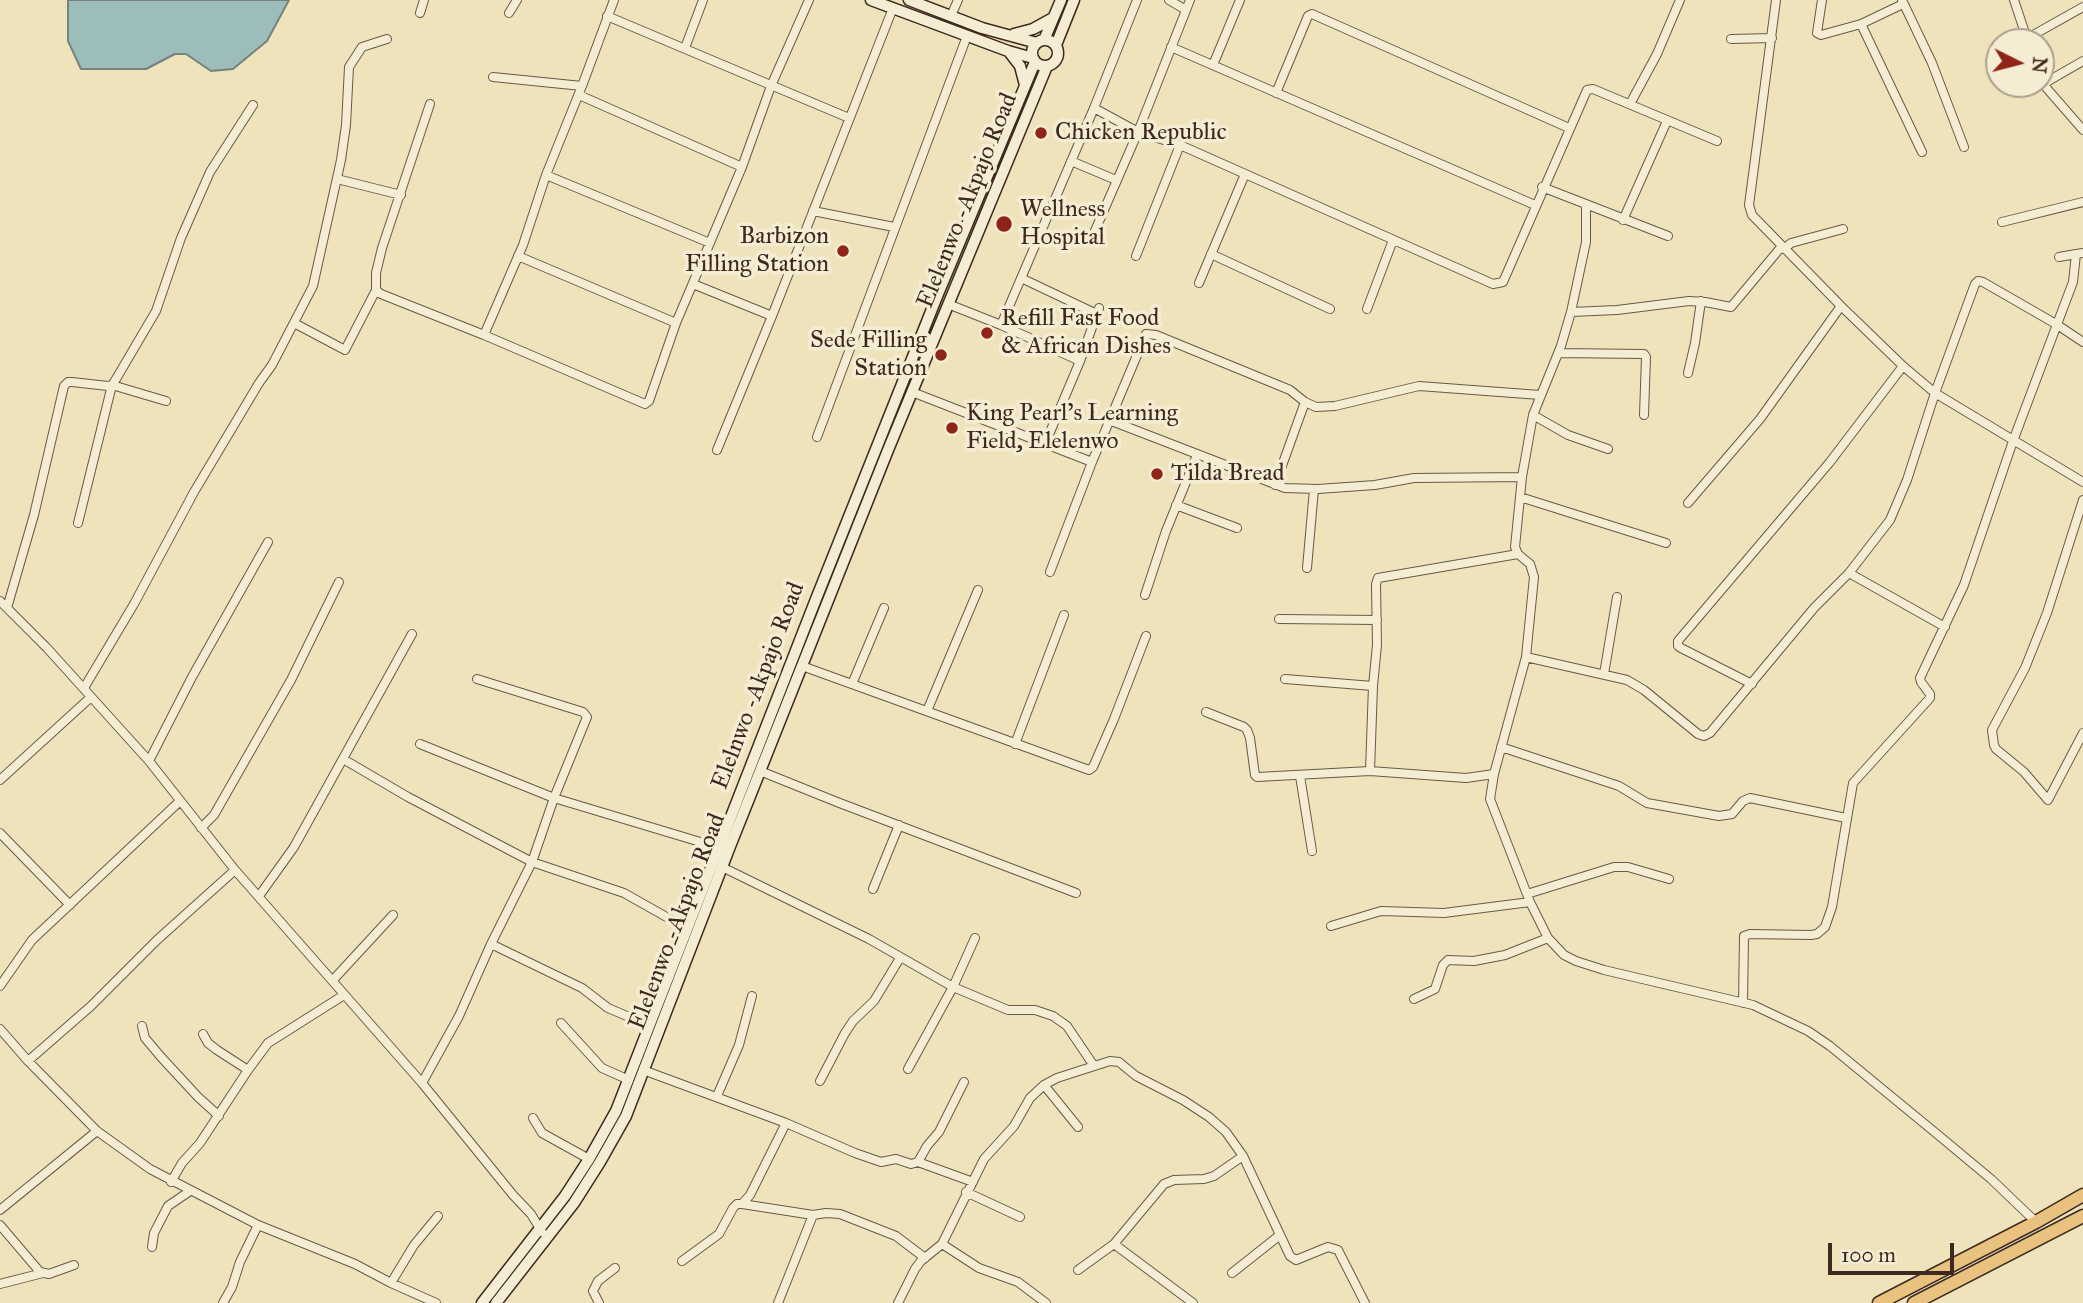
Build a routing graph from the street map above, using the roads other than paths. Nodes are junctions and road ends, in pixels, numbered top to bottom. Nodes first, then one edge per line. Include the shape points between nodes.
1 (424, 0) edge
2 (517, 0) edge
3 (614, 0) edge
4 (703, 0) edge
5 (809, 0) edge
6 (871, 0) edge
7 (909, 0) edge
8 (958, 0) edge
9 (1061, 0) edge
10 (1074, 0) edge
11 (1137, 0) edge
12 (1169, 0) edge
13 (1190, 0) edge
14 (1240, 0) edge
15 (1680, 0) edge
16 (1776, 0) edge
17 (1822, 0) edge
18 (2014, 0) edge
19 (1902, 2) edge
20 (2083, 7) edge
21 (893, 8) junction
22 (1186, 10) junction
23 (420, 13) dead end
24 (509, 13) dead end
25 (607, 16) junction
26 (951, 16) junction
27 (1053, 18) junction
28 (1861, 24) junction
29 (2023, 28) edge
30 (2048, 28) edge
31 (1007, 34) junction
32 (967, 36) junction
33 (1772, 38) junction
34 (387, 39) dead end
35 (1731, 39) dead end
36 (1041, 42) junction
37 (1056, 45) junction
38 (1171, 47) junction
39 (685, 48) junction
40 (1008, 51) junction
41 (1034, 60) junction
42 (2083, 61) edge
43 (1213, 65) junction
44 (1047, 66) junction
45 (2055, 75) edge
46 (493, 77) dead end
47 (1025, 85) junction
48 (771, 86) junction
49 (581, 90) junction
50 (1276, 93) junction
51 (2055, 97) edge
52 (253, 104) dead end
53 (430, 104) dead end
54 (1630, 104) junction
55 (1094, 108) junction
56 (849, 118) junction
57 (1667, 121) junction
58 (1569, 128) junction
59 (2083, 131) edge
60 (1138, 132) junction
61 (1717, 142) dead end
62 (1180, 145) junction
63 (1964, 147) dead end
64 (1922, 152) dead end
65 (1071, 161) junction
66 (742, 167) junction
67 (1245, 174) junction
68 (546, 175) junction
69 (337, 179) junction
70 (1116, 180) junction
71 (1542, 187) junction
72 (401, 195) junction
73 (2083, 202) edge
74 (1535, 205) junction
75 (1586, 206) junction
76 (813, 211) junction
77 (1623, 220) junction
78 (2002, 222) dead end
79 (894, 227) junction
80 (1843, 229) dead end
81 (1094, 233) dead end
82 (1668, 236) dead end
83 (1393, 240) junction
84 (710, 243) junction
85 (1783, 247) junction
86 (1211, 254) junction
87 (2079, 254) edge
88 (518, 256) junction
89 (1136, 256) dead end
90 (2059, 257) dead end
91 (1021, 278) junction
92 (1199, 283) dead end
93 (693, 284) junction
94 (376, 290) junction
95 (1701, 301) junction
96 (948, 304) junction
97 (1841, 306) junction
98 (1330, 309) dead end
99 (1367, 309) dead end
100 (1571, 312) junction
101 (772, 316) junction
102 (294, 323) junction
103 (676, 323) junction
104 (2056, 324) junction
105 (1001, 325) junction
106 (484, 335) junction
107 (2083, 342) edge
108 (1559, 353) junction
109 (1080, 361) junction
110 (1903, 366) junction
111 (1688, 373) dead end
112 (112, 385) junction
113 (912, 392) junction
114 (1934, 393) junction
115 (1540, 395) junction
116 (166, 401) dead end
117 (1305, 402) junction
118 (1533, 415) junction
119 (1644, 415) dead end
120 (1109, 420) junction
121 (817, 437) dead end
122 (2013, 441) junction
123 (1045, 444) junction
124 (1608, 449) dead end
125 (717, 450) dead end
126 (1197, 455) junction
127 (1092, 462) junction
128 (1522, 477) junction
129 (2083, 482) edge
130 (1275, 485) junction
131 (1314, 489) junction
132 (1520, 497) junction
133 (2083, 500) edge
134 (1688, 503) dead end
135 (1176, 505) junction
136 (78, 523) dead end
137 (1237, 528) dead end
138 (268, 542) dead end
139 (1666, 543) dead end
140 (1518, 554) junction
141 (1307, 568) dead end
142 (1051, 572) dead end
143 (1849, 573) junction
144 (339, 582) dead end
145 (978, 590) dead end
146 (1145, 595) dead end
147 (1616, 597) dead end
148 (0, 601) edge
149 (7, 608) junction
150 (884, 608) dead end
151 (1064, 615) dead end
152 (1279, 619) dead end
153 (1377, 620) junction
154 (1945, 627) junction
155 (412, 634) dead end
156 (1146, 636) dead end
157 (1526, 657) junction
158 (802, 666) junction
159 (1604, 674) junction
160 (477, 679) dead end
161 (1285, 679) dead end
162 (852, 684) junction
163 (1752, 684) junction
164 (1373, 686) junction
165 (83, 688) junction
166 (91, 697) junction
167 (927, 711) junction
168 (1206, 712) dead end
169 (2083, 733) edge
170 (420, 744) dead end
171 (1015, 744) junction
172 (1502, 747) junction
173 (343, 759) junction
174 (149, 761) junction
175 (760, 771) junction
176 (1370, 771) junction
177 (1494, 774) junction
178 (1300, 776) junction
179 (0, 780) edge
180 (554, 798) junction
181 (180, 801) junction
182 (1846, 818) junction
183 (900, 825) junction
184 (201, 828) junction
185 (0, 833) edge
186 (718, 847) junction
187 (1312, 851) dead end
188 (532, 862) junction
189 (722, 867) junction
190 (235, 870) junction
191 (1668, 879) dead end
192 (873, 888) dead end
193 (1076, 893) dead end
194 (259, 896) junction
195 (1529, 898) junction
196 (70, 905) junction
197 (393, 915) dead end
198 (1331, 926) dead end
199 (686, 928) junction
200 (975, 938) dead end
201 (1548, 938) junction
202 (491, 944) junction
203 (900, 958) junction
204 (333, 981) junction
205 (0, 986) edge
206 (953, 987) junction
207 (344, 995) junction
208 (752, 996) dead end
209 (1414, 999) dead end
210 (1742, 1003) junction
211 (561, 1023) dead end
212 (142, 1026) dead end
213 (648, 1026) junction
214 (0, 1029) edge
215 (203, 1034) dead end
216 (27, 1061) junction
217 (1094, 1066) junction
218 (908, 1069) dead end
219 (248, 1070) junction
220 (643, 1070) junction
221 (629, 1080) junction
222 (820, 1081) dead end
223 (964, 1082) dead end
224 (422, 1083) junction
225 (1044, 1085) junction
226 (718, 1096) junction
227 (219, 1116) junction
228 (533, 1118) dead end
229 (786, 1123) junction
230 (1078, 1126) dead end
231 (97, 1130) junction
232 (1242, 1156) junction
233 (589, 1159) junction
234 (918, 1162) junction
235 (172, 1182) junction
236 (973, 1182) junction
237 (190, 1191) junction
238 (967, 1192) junction
239 (2083, 1195) edge
240 (742, 1204) junction
241 (0, 1210) edge
242 (531, 1214) junction
243 (813, 1215) junction
244 (438, 1216) dead end
245 (2083, 1216) edge
246 (548, 1217) junction
247 (1020, 1217) dead end
248 (2036, 1222) junction
249 (0, 1225) edge
250 (258, 1225) junction
251 (557, 1225) junction
252 (539, 1229) junction
253 (1280, 1235) junction
254 (548, 1237) junction
255 (942, 1244) junction
256 (1114, 1244) junction
257 (152, 1247) dead end
258 (925, 1258) junction
259 (682, 1261) dead end
260 (74, 1265) dead end
261 (615, 1268) dead end
262 (1078, 1270) dead end
263 (1232, 1272) dead end
264 (43, 1273) junction
265 (391, 1283) junction
266 (0, 1284) edge
267 (223, 1303) edge
268 (436, 1303) edge
269 (482, 1303) edge
270 (496, 1303) edge
271 (600, 1303) edge
272 (778, 1303) edge
273 (898, 1303) edge
274 (1046, 1303) edge
275 (1193, 1303) edge
276 (1365, 1303) edge
277 (1879, 1303) edge
278 (1914, 1303) edge

1 - 23 street
2 - 24 street
3 - 25 street
4 - 39 street
5 - 48 street
6 - 21 main road
7 - 26 main road
8 - 26 street
9 - 27 main road
10 - 37 main road
11 - 55 street
12 - 22 street
13 - 22 street
14 - 43 street
15 - 54 street
16 - 33 street
17 - 28 street via 1819,35
18 - 29 street
19 - 28 street
19 - 63 street via 1932,63
20 - 30 street
21 - 32 main road
21 - 56 street
22 - 38 street
25 - 39 street
25 - 49 street
26 - 31 main road
27 - 31 main road via 1027,32
27 - 36 main road
28 - 64 street
31 - 36 main road
32 - 40 main road
32 - 79 street
33 - 35 street
33 - 85 street via 1749,205 1752,215
34 - 69 street via 362,47 349,67
36 - 37 main road
36 - 41 main road via 1032,50
37 - 44 main road via 1057,58
38 - 43 street
38 - 60 street
39 - 48 street
40 - 41 main road
40 - 47 main road via 1020,66
41 - 44 main road
41 - 47 main road, Elelnwo -Akpajo Road
42 - 45 street
43 - 50 street
44 - 96 main road, Elelenwo -Akpajo Road
46 - 49 street
47 - 186 main road, Elelnwo -Akpajo Road
48 - 56 street
48 - 66 street
49 - 66 street
49 - 68 street
50 - 58 street via 1311,14
50 - 74 street
51 - 59 street
52 - 112 street via 210,172 156,311
53 - 72 street
54 - 57 street
54 - 58 street via 1590,89
55 - 60 street
55 - 65 street
56 - 76 street
57 - 61 street
57 - 77 street
58 - 71 street
60 - 62 street
60 - 70 street
62 - 67 street
62 - 89 street
65 - 70 street
65 - 91 street
66 - 84 street
67 - 83 street
67 - 86 street
68 - 84 street
68 - 88 street
69 - 72 street
69 - 102 street via 313,286
70 - 81 street
71 - 74 street
71 - 75 street
72 - 94 street via 382,248
73 - 78 street
74 - 83 street via 1499,284
75 - 77 street
75 - 100 street via 1586,242
76 - 79 street
76 - 101 street
77 - 82 street
79 - 121 street
80 - 85 street
83 - 99 street
84 - 93 street
85 - 95 street via 1731,307
85 - 97 street
86 - 92 street
86 - 98 street
87 - 90 street
87 - 104 street
88 - 103 street
88 - 106 street
91 - 105 street
91 - 109 street via 1098,311
93 - 101 street
93 - 103 street
94 - 102 street via 345,350
94 - 106 street
95 - 100 street
95 - 111 street
96 - 105 street
96 - 113 main road, Elelenwo -Akpajo Road
97 - 110 street
97 - 134 street via 1760,419
100 - 108 street
101 - 125 street
102 - 165 street
103 - 106 street via 645,404
104 - 107 street
104 - 114 street via 1978,281
104 - 122 street
105 - 109 street
108 - 115 street
108 - 119 street via 1644,354
109 - 123 street
110 - 114 street
110 - 163 street via 1830,462 1678,641 1681,648
112 - 116 street
112 - 136 street
112 - 149 street via 68,382 64,386
113 - 123 street
113 - 158 main road, Elelenwo -Akpajo Road
114 - 122 street
114 - 143 street via 1895,511
115 - 117 street via 1419,386 1335,406 1316,407
115 - 118 street
117 - 120 street via 1290,390 1146,334
117 - 130 street
118 - 124 street via 1568,435
118 - 128 street
120 - 126 street
120 - 127 street
122 - 129 street
122 - 154 street
123 - 127 street
126 - 130 street
126 - 135 street
127 - 142 street
128 - 131 street via 1414,478
128 - 132 street
130 - 131 street
131 - 141 street
132 - 139 street
132 - 140 street
133 - 169 street via 2025,667 1992,730 1996,749 2048,800
135 - 137 street
135 - 146 street
138 - 174 street
140 - 153 street via 1381,576 1376,584
140 - 157 street via 1530,564 1534,577
143 - 154 street
143 - 163 street
144 - 184 street via 291,680 214,815
145 - 167 street
147 - 159 street
148 - 149 street
149 - 165 street
150 - 162 street
151 - 171 street
152 - 153 street
153 - 164 street
154 - 182 street via 1920,678 1930,698 1855,780
155 - 173 street
156 - 171 street via 1093,767 1089,770
157 - 159 street
157 - 172 street
158 - 162 street
158 - 175 main road, Elelenwo -Akpajo Road
159 - 163 street via 1636,684 1704,736
160 - 180 street via 586,715
161 - 164 street
162 - 167 street
164 - 176 street
165 - 166 street
166 - 174 street
166 - 179 street
167 - 171 street
168 - 178 street via 1247,730 1257,778
170 - 180 street
172 - 177 street
172 - 182 street via 1619,786 1647,803 1719,816 1732,814 1750,798
173 - 188 street
173 - 194 street via 294,847
174 - 181 street
175 - 183 street
175 - 189 main road, Elelenwo -Akpajo Road
176 - 177 street via 1466,778
176 - 178 street
177 - 195 street via 1492,805
178 - 187 street
180 - 186 street
180 - 188 street
181 - 184 street
181 - 196 street
182 - 210 street via 1825,927 1811,935 1746,934
183 - 192 street
183 - 193 street
184 - 190 street
185 - 196 street
186 - 199 main road, Elelnwo -Akpajo Road
188 - 199 street via 624,893
188 - 202 street
189 - 203 street
189 - 220 main road, Elelenwo -Akpajo Road
190 - 194 street
190 - 216 street
191 - 195 street via 1620,867
194 - 204 street
195 - 198 street via 1444,913 1381,911
195 - 201 street
196 - 205 street via 33,940
197 - 204 street
199 - 213 main road, Elelnwo -Akpajo Road
200 - 206 street
201 - 209 street via 1504,955 1448,960 1435,989
201 - 210 street via 1564,955 1588,965
202 - 213 street
202 - 224 street
203 - 206 street
203 - 222 street via 870,1007 845,1033
204 - 207 street
206 - 217 street via 1008,1010 1035,1010 1053,1016 1067,1026
206 - 218 street
207 - 219 street via 268,1043
207 - 224 street
208 - 226 street
210 - 248 street via 1793,1023 1830,1046 1982,1171
211 - 221 street via 602,1068
212 - 227 street via 145,1038 161,1057
213 - 221 main road, Elelnwo -Akpajo Road
214 - 216 street
215 - 219 street via 208,1043
216 - 231 street
217 - 225 street
217 - 232 street via 1119,1062 1183,1100 1226,1132
219 - 227 street
220 - 226 street
220 - 251 main road, Elelenwo -Akpajo Road via 618,1131
221 - 233 main road, Elelnwo -Akpajo Road
223 - 234 street
224 - 242 street
225 - 230 street
225 - 236 street via 984,1159
226 - 229 street
227 - 235 street
228 - 233 street via 542,1133
229 - 234 street via 876,1160
229 - 240 street
231 - 235 street
231 - 241 street
232 - 253 street
232 - 256 street via 1214,1176 1164,1184
233 - 246 main road, Elelnwo -Akpajo Road
234 - 236 street
235 - 237 street
236 - 238 street
237 - 250 street
237 - 257 street via 168,1206
238 - 247 street
238 - 255 street
239 - 248 main road
240 - 243 street
240 - 259 street via 733,1208 712,1241
242 - 246 street
242 - 252 street
243 - 258 street via 833,1213 878,1228 905,1241
243 - 272 street
244 - 265 street
245 - 278 main road
246 - 251 street
246 - 252 main road, Elelnwo -Akpajo Road
248 - 277 main road
249 - 264 street
250 - 265 street
250 - 267 street
251 - 254 main road, Elelenwo -Akpajo Road
252 - 254 street
252 - 269 main road, Elelnwo -Akpajo Road
253 - 263 street
253 - 276 street via 1296,1260 1328,1247 1338,1250
254 - 270 main road, Elelenwo -Akpajo Road
255 - 258 street
255 - 274 street via 979,1268 1018,1282
256 - 262 street
256 - 275 street
258 - 273 street
260 - 264 street
261 - 271 street via 593,1291
264 - 266 street
265 - 268 street

